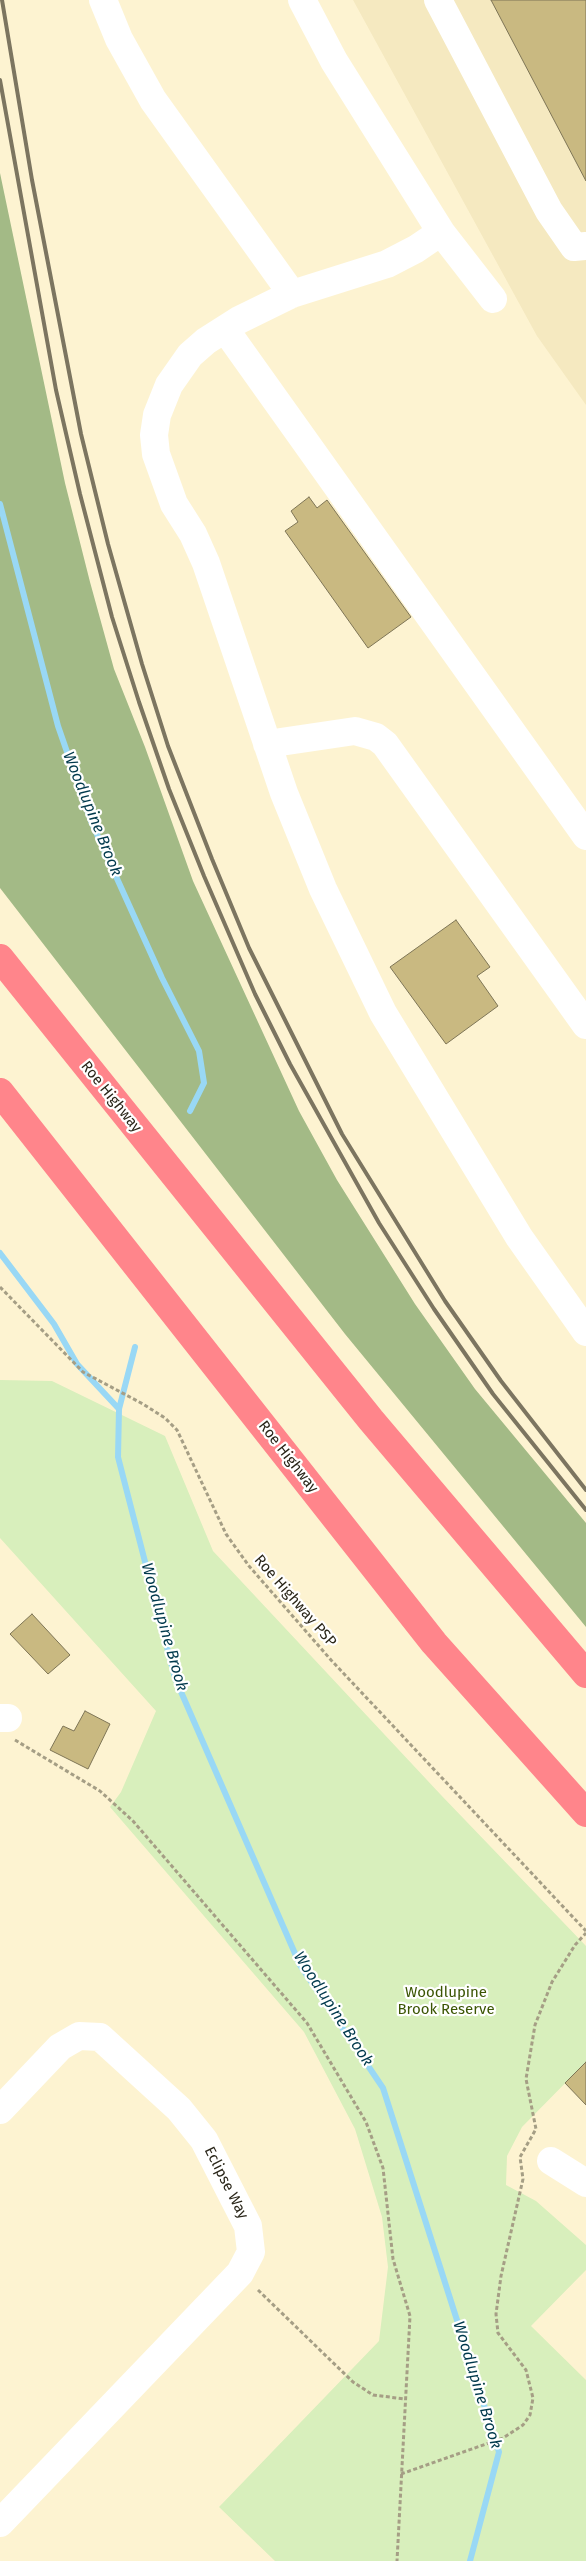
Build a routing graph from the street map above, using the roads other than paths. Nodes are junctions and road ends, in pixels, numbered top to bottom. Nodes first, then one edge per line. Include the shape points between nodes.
1 (103, 0) edge
2 (302, 0) edge
3 (438, 0) edge
4 (441, 232) junction
5 (586, 246) edge
6 (292, 294) junction
7 (493, 299) dead end
8 (225, 329) junction
9 (266, 744) junction
10 (586, 836) edge
11 (0, 958) edge
12 (586, 1025) edge
13 (0, 1092) edge
14 (586, 1332) edge
15 (586, 1674) edge
16 (586, 1814) edge
17 (0, 2110) edge
18 (551, 2161) dead end
19 (586, 2184) edge
20 (0, 2523) edge

1 - 6 street via 119,39 153,100
2 - 4 street via 334,61
3 - 5 street via 549,211 574,247
4 - 6 street via 388,264
4 - 7 street
6 - 8 street
8 - 9 street via 196,350 177,371 157,415 154,435 158,461 171,496 206,563
8 - 10 street
9 - 12 street via 355,731 376,737 384,744
9 - 14 street via 323,889 383,1013 520,1237
11 - 15 highway, Roe Highway via 371,1420
13 - 16 highway, Roe Highway via 434,1643
17 - 20 street, Eclipse Way via 60,2046 79,2036 100,2037 179,2110 204,2140 248,2226 252,2252 240,2273
18 - 19 street

